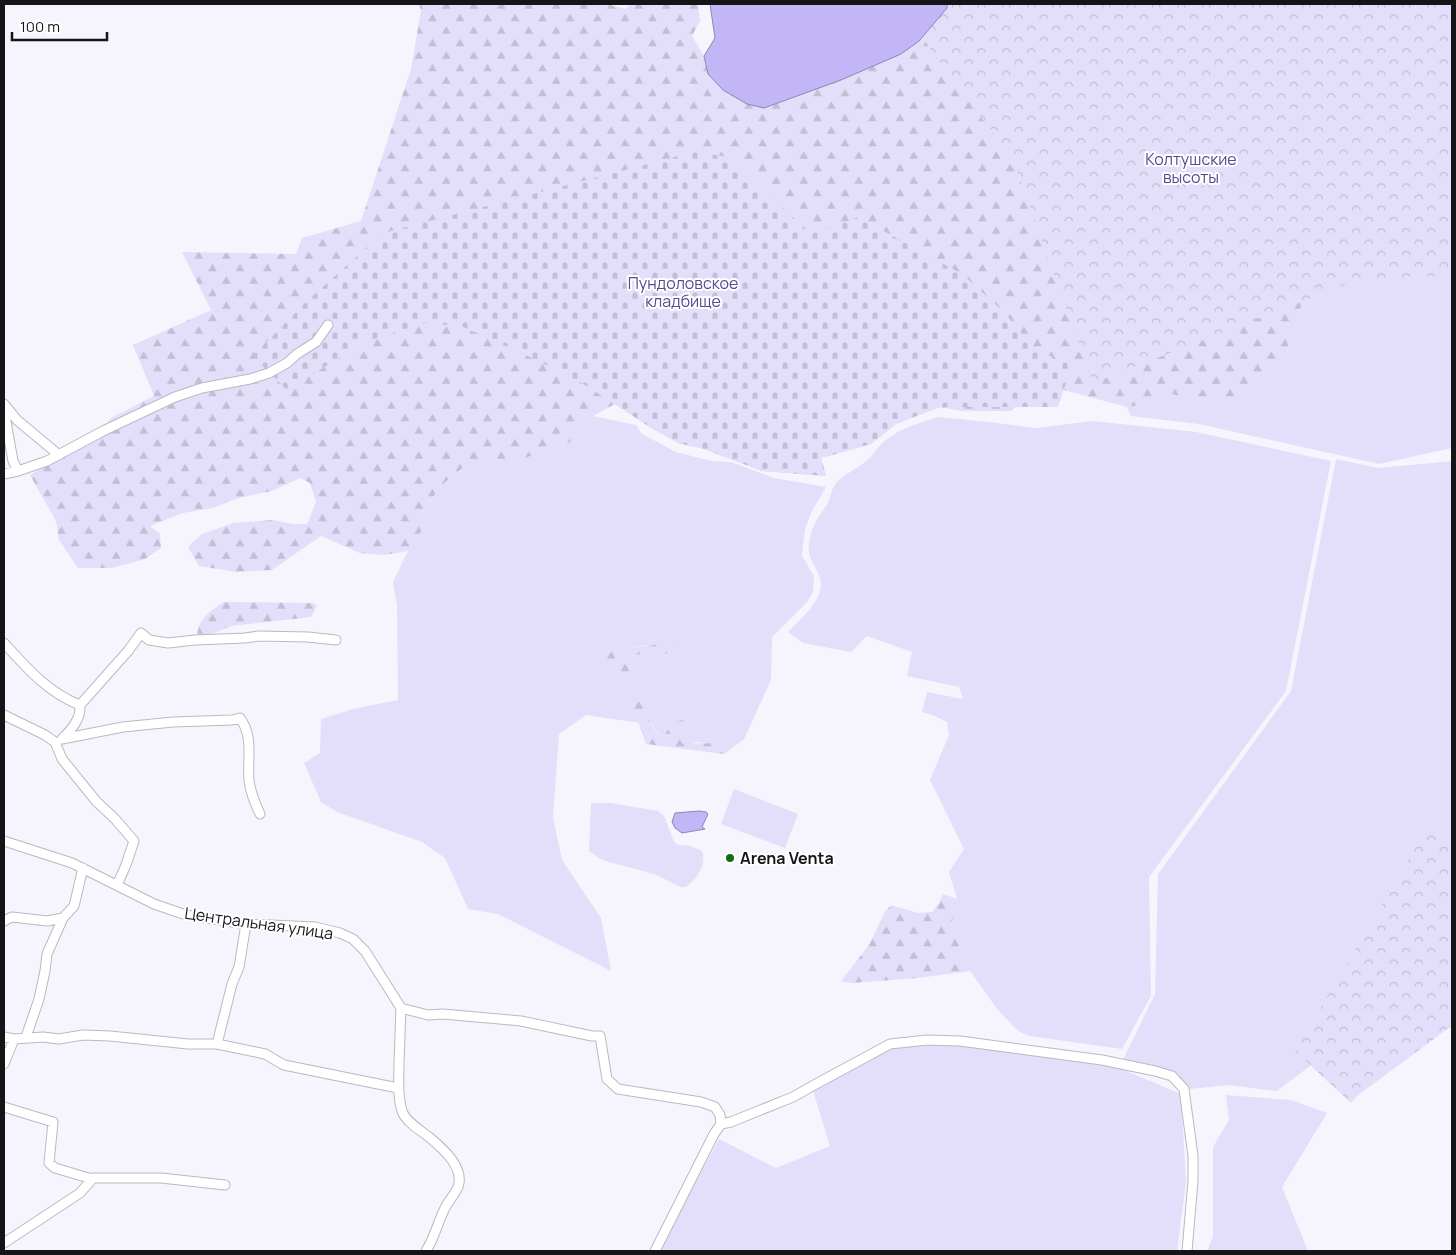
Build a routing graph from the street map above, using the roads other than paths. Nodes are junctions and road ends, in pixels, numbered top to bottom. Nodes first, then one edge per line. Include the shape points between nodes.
1 (328, 325) dead end
2 (4, 404) edge
3 (4, 410) edge
4 (59, 455) junction
5 (18, 471) junction
6 (4, 474) edge
7 (336, 640) dead end
8 (4, 643) edge
9 (80, 705) junction
10 (4, 715) edge
11 (59, 740) junction
12 (260, 814) dead end
13 (4, 841) edge
14 (83, 868) junction
15 (117, 885) junction
16 (63, 918) junction
17 (4, 921) edge
18 (246, 924) junction
19 (401, 1008) junction
20 (4, 1037) edge
21 (26, 1037) junction
22 (14, 1039) junction
23 (217, 1044) junction
24 (4, 1064) edge
25 (398, 1088) junction
26 (4, 1107) edge
27 (721, 1124) junction
28 (92, 1179) junction
29 (226, 1184) dead end
30 (4, 1243) edge
31 (426, 1251) edge
32 (655, 1251) edge
33 (1187, 1251) edge

1 - 4 street via 316,342 270,373 175,397
2 - 4 street
3 - 5 street via 13,461
4 - 5 street
5 - 6 street
7 - 9 street via 259,636 168,643 148,640 141,633
8 - 9 street via 40,680
9 - 11 street via 78,719 70,732
10 - 11 street
11 - 12 street via 123,727 240,718 246,726 249,740 249,781
11 - 15 street via 62,759 134,841
13 - 14 street, Центральная улица
14 - 15 street, Центральная улица
14 - 16 street via 74,906
15 - 18 street, Центральная улица via 169,910
16 - 17 street via 47,921 12,917
16 - 21 street via 47,954 38,1000
18 - 19 street, Центральная улица via 315,928 353,939 365,951
18 - 23 street via 239,967
19 - 25 street
19 - 27 street via 428,1015 521,1020 600,1036 607,1079 618,1089 716,1107
20 - 22 street
21 - 22 street
21 - 23 street via 83,1035
22 - 24 street
23 - 25 street via 265,1054 284,1065
25 - 31 street via 403,1113 448,1156 459,1177 459,1185
26 - 28 street via 53,1122 49,1163
27 - 32 street
27 - 33 street via 793,1097 890,1044 960,1041 1102,1060 1155,1071 1172,1076 1184,1089 1193,1180
28 - 29 street via 161,1178
28 - 30 street via 80,1193

